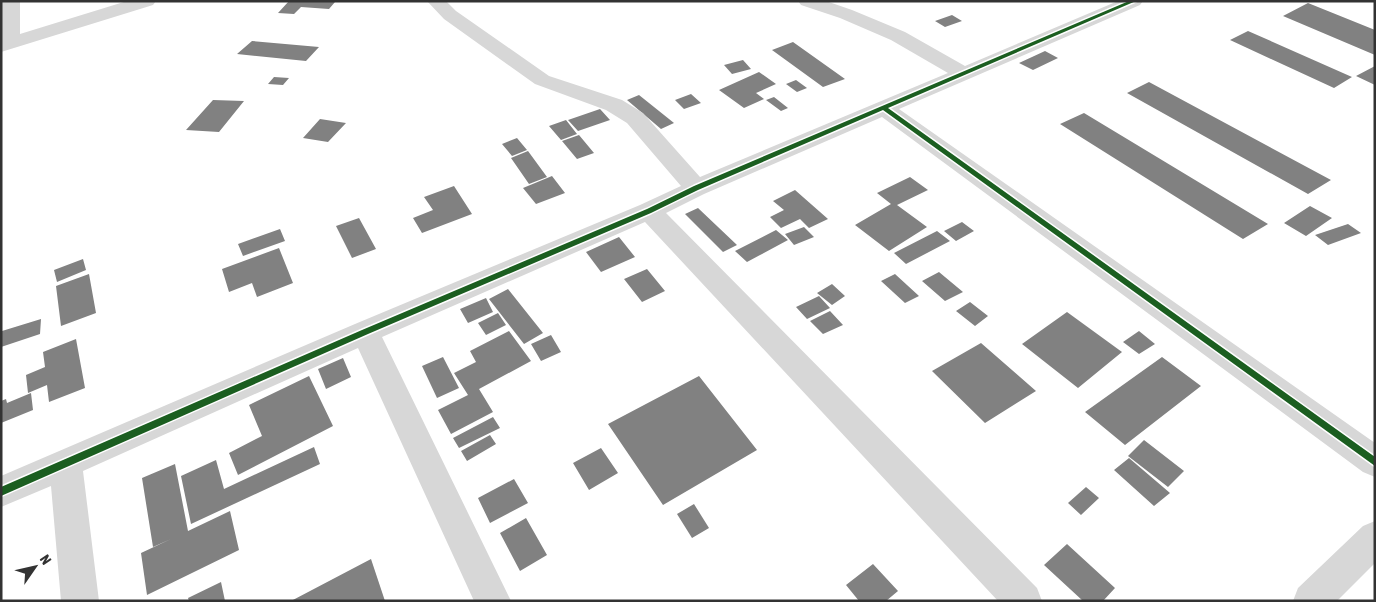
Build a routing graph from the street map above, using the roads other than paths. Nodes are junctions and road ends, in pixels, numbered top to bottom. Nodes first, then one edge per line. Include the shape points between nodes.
1 (11, 1) edge
2 (148, 1) edge
3 (436, 1) edge
4 (807, 1) edge
5 (1134, 1) edge
6 (6, 45) edge
7 (965, 74) junction
8 (885, 109) junction
9 (696, 188) junction
10 (649, 211) junction
11 (365, 332) junction
12 (1375, 462) edge
13 (66, 464) junction
14 (1, 492) edge
15 (1375, 538) edge
16 (80, 601) edge
17 (493, 601) edge
18 (1024, 601) edge
19 (1311, 601) edge

1 - 6 street
2 - 6 street
3 - 9 street via 457,21 542,80 622,109 639,123
4 - 7 street via 898,36
5 - 7 street
7 - 8 street
8 - 9 street
8 - 12 street
9 - 10 street
10 - 11 street
10 - 18 street
11 - 13 street
11 - 17 street
13 - 14 street
13 - 16 street
15 - 19 street

